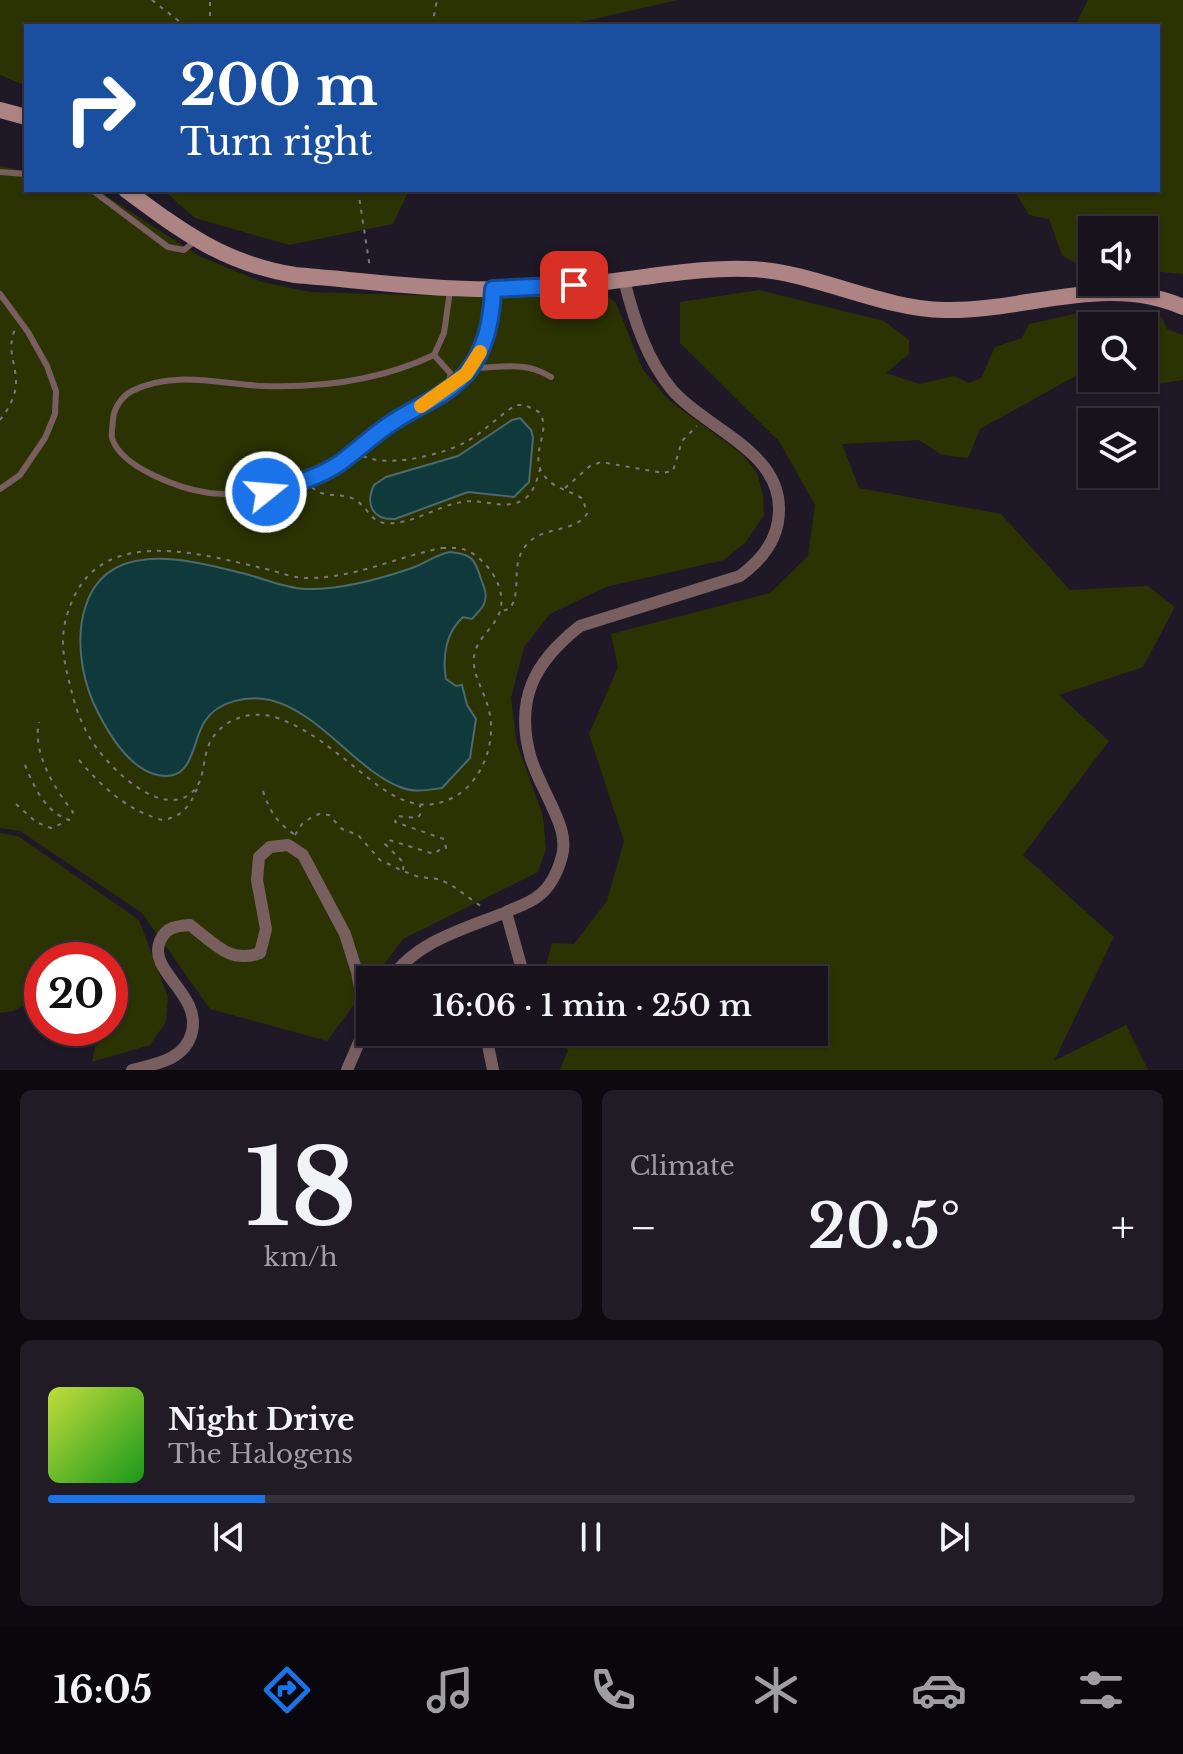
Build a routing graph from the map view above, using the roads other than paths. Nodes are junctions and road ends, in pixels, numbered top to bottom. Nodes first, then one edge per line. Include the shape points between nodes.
1 (0, 110) edge
2 (24, 116) edge
3 (0, 172) edge
4 (24, 174) edge
5 (95, 192) edge
6 (129, 192) edge
7 (196, 240) junction
8 (624, 280) junction
9 (450, 288) junction
10 (493, 289) junction
11 (0, 294) edge
12 (1183, 307) edge
13 (434, 355) junction
14 (471, 368) junction
15 (551, 377) dead end
16 (446, 389) junction
17 (0, 489) edge
18 (506, 912) junction
19 (402, 966) edge
20 (521, 966) edge
21 (356, 969) edge
22 (357, 1046) edge
23 (488, 1046) edge
24 (132, 1070) edge
25 (347, 1070) edge
26 (493, 1070) edge

1 - 2 main road
3 - 4 lane
5 - 7 lane via 168,247 184,250
6 - 7 main road
7 - 9 main road via 266,270
8 - 10 main road
8 - 12 main road via 752,269 941,310 1125,292
8 - 18 street via 651,361 674,391 767,471 779,496 779,522 759,562 740,576 580,626 545,659 532,680 525,723 531,759 562,832 563,853 555,876 538,897
9 - 10 main road
9 - 13 lane via 444,333
10 - 14 lane via 486,334
11 - 17 lane via 47,366 56,391 55,414 45,438 20,475
13 - 16 lane via 451,374
13 - 16 lane via 347,382 153,382 128,392 114,411 112,437 126,457 177,485 208,493 266,492 339,464
14 - 15 lane via 518,365
14 - 16 lane
18 - 19 street via 434,942
18 - 20 street
21 - 24 street via 345,934 303,855 288,845 270,847 259,857 257,880 266,929 260,953 244,959 227,953 190,925 173,926 163,934 157,947 161,965 192,1008 193,1029 187,1046 167,1061
22 - 25 street
23 - 26 street

